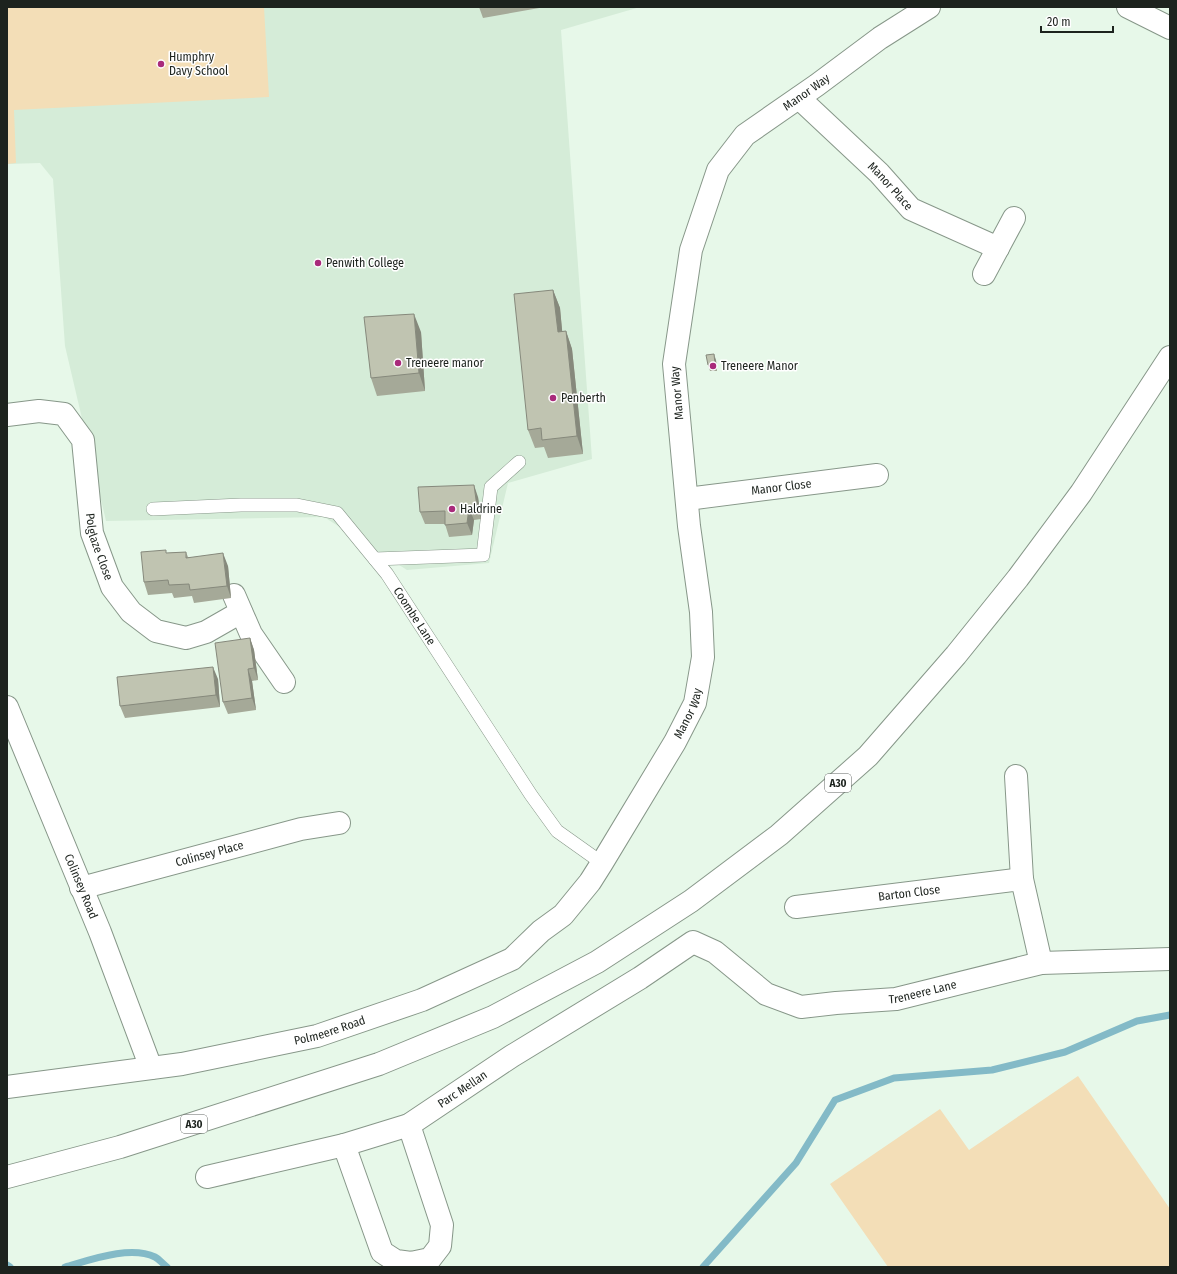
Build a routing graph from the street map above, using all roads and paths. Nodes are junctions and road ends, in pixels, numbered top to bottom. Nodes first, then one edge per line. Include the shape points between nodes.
1 (929, 7) edge
2 (1128, 7) edge
3 (1170, 28) edge
4 (799, 98) junction
5 (1014, 218) dead end
6 (998, 248) junction
7 (984, 274) dead end
8 (1170, 357) edge
9 (7, 415) edge
10 (519, 462) dead end
11 (877, 475) dead end
12 (687, 499) junction
13 (153, 509) dead end
14 (375, 559) junction
15 (284, 682) dead end
16 (7, 706) edge
17 (1016, 776) dead end
18 (339, 823) dead end
19 (602, 863) junction
20 (1022, 880) junction
21 (81, 888) junction
22 (796, 907) dead end
23 (693, 942) joint
24 (1170, 959) edge
25 (1040, 963) junction
26 (151, 1068) junction
27 (7, 1087) edge
28 (409, 1125) junction
29 (344, 1145) junction
30 (7, 1177) edge
31 (207, 1177) dead end

1 - 4 main road, Manor Way via 880,38
2 - 3 main road
4 - 6 main road, Manor Place via 879,173 911,209
4 - 12 main road, Manor Way via 745,136 718,170 691,250 674,364
5 - 6 main road
6 - 7 main road
8 - 30 main road, A30 via 1081,493 1018,578 956,655 868,756 779,835 691,901 597,962 500,1014 379,1064 120,1147
9 - 15 main road, Polglaze Close via 39,411 64,414 84,440 92,533 112,587 131,612 156,631 186,638 206,632 237,603 250,634
10 - 14 lane via 491,487 483,555
11 - 12 main road, Manor Close
12 - 19 main road, Manor Way via 701,612 703,657 695,703 675,742
13 - 14 lane, Coombe Lane via 297,505 337,513
14 - 19 lane, Coombe Lane via 557,831
16 - 21 main road, Colinsey Road
17 - 20 main road
18 - 21 main road, Colinsey Place via 301,829
19 - 26 main road, Polmeere Road via 563,915 541,931 512,959 422,1000 317,1036
20 - 22 main road, Barton Close
20 - 25 main road
21 - 26 main road, Colinsey Road
23 - 25 main road, Treneere Lane via 715,952 766,994 801,1007 896,999
23 - 28 main road, Parc Mellan via 640,978 512,1056
24 - 25 main road, Treneere Lane
26 - 27 main road, Polmeere Road
28 - 29 main road, Parc Mellan
28 - 29 main road via 442,1225 440,1246 430,1259 411,1264 396,1262 382,1252
29 - 31 main road, Parc Mellan

